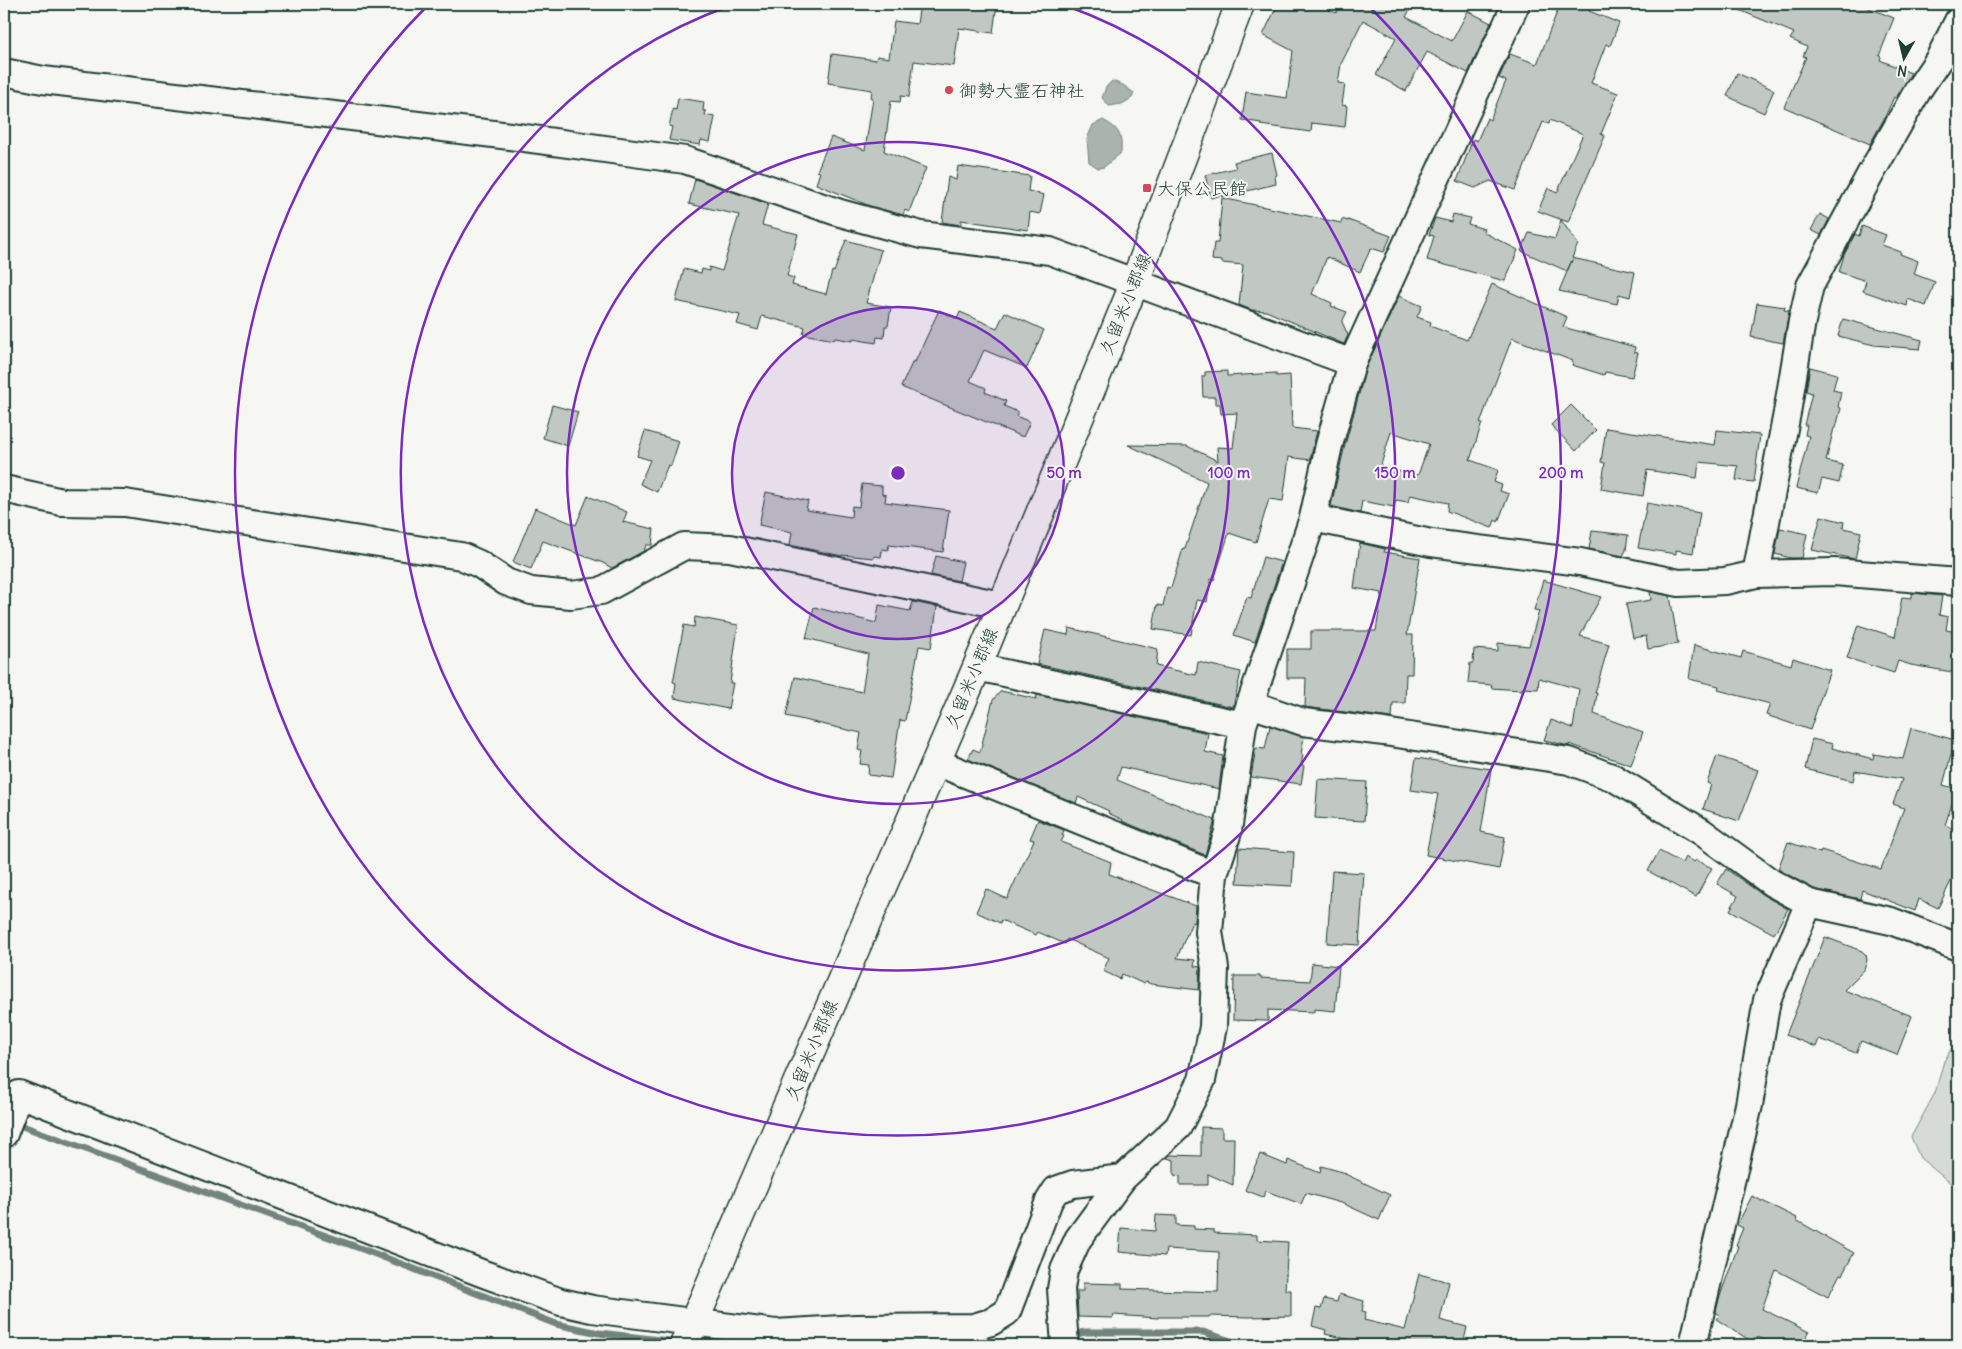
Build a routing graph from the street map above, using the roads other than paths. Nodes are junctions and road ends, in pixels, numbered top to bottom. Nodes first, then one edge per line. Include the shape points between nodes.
1 (1240, 4) edge
2 (1516, 4) edge
3 (1958, 20) edge
4 (4, 72) edge
5 (1135, 282) junction
6 (1352, 363) junction
7 (4, 489) edge
8 (1313, 518) junction
9 (1756, 574) junction
10 (1958, 582) edge
11 (1001, 605) junction
12 (977, 667) junction
13 (1247, 714) junction
14 (936, 762) junction
15 (1214, 875) junction
16 (1809, 903) junction
17 (1958, 947) edge
18 (4, 1134) edge
19 (1122, 1178) junction
20 (689, 1332) edge
21 (1065, 1337) edge
22 (1693, 1345) edge

1 - 5 main road, 久留米小郡線
2 - 6 street
3 - 9 street via 1810,286
4 - 5 street via 43,80 685,160 840,213 921,235 1050,251
5 - 6 street
5 - 11 main road, 久留米小郡線
6 - 8 street
7 - 11 street via 62,502 125,503 461,556 506,582 531,591 571,595 601,591 684,546 704,546 730,548
8 - 9 street via 1431,543 1580,562 1679,583
8 - 13 street
9 - 10 street via 1834,572
11 - 12 main road, 久留米小郡線
12 - 13 street
12 - 14 main road, 久留米小郡線
13 - 15 street via 1228,832
13 - 16 street via 1569,761 1614,778
14 - 15 street
14 - 20 main road, 久留米小郡線
15 - 19 street via 1209,932 1215,968 1213,1027 1202,1080 1178,1127
16 - 17 street via 1891,922
16 - 22 street via 1767,1000 1749,1105
18 - 20 street via 19,1094 561,1302
19 - 20 street via 1072,1184 1056,1190 1007,1312 991,1322 974,1327 857,1328 776,1333
19 - 21 street via 1078,1239 1064,1270 1061,1289

